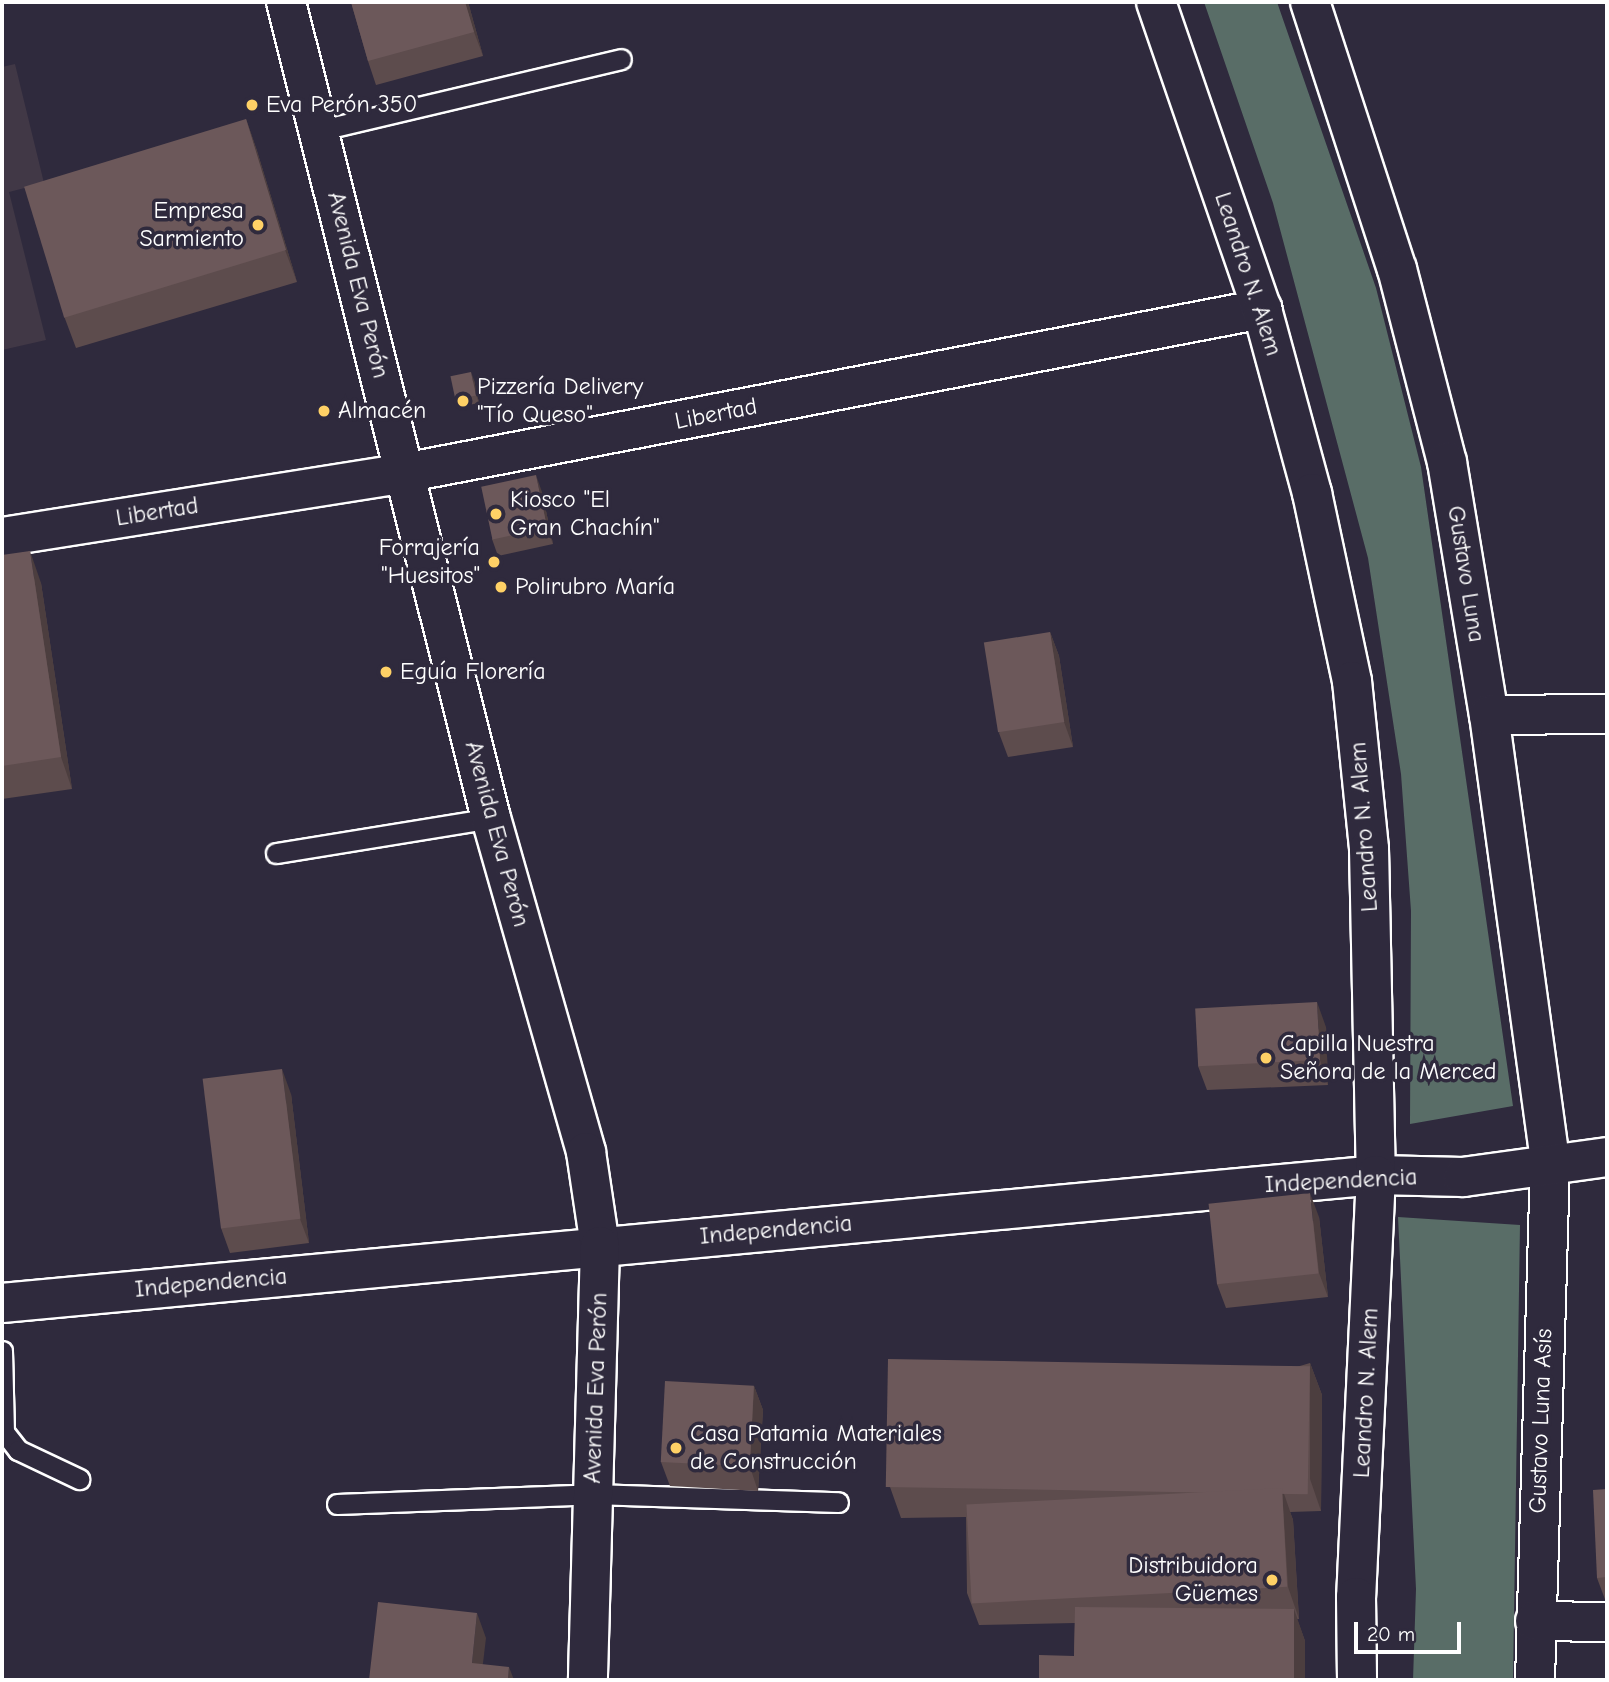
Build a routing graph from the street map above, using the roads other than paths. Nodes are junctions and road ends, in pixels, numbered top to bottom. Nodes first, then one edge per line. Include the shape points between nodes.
1 (286, 2) edge
2 (1156, 2) edge
3 (1310, 2) edge
4 (621, 59) dead end
5 (321, 130) junction
6 (1262, 309) junction
7 (404, 473) junction
8 (2, 537) edge
9 (1607, 714) edge
10 (1489, 715) junction
11 (491, 818) junction
12 (276, 853) dead end
13 (1607, 1157) edge
14 (1550, 1163) junction
15 (1376, 1174) junction
16 (600, 1246) junction
17 (2, 1303) edge
18 (2, 1351) edge
19 (79, 1479) dead end
20 (593, 1494) junction
21 (838, 1502) dead end
22 (337, 1504) dead end
23 (1535, 1621) junction
24 (1607, 1622) edge
25 (588, 1680) edge
26 (1357, 1680) edge
27 (1535, 1680) edge

1 - 5 street, Avenida Eva Perón
2 - 6 street, Leandro N. Alem
3 - 10 street, Gustavo Luna via 1397,269 1447,462
4 - 5 lane
5 - 7 street, Avenida Eva Perón
6 - 7 street, Libertad
6 - 15 street, Leandro N. Alem via 1312,493 1352,681 1369,849
7 - 8 street, Libertad
7 - 11 street, Avenida Eva Perón
9 - 10 street
10 - 14 street, Gustavo Luna
11 - 12 lane
11 - 16 street, Avenida Eva Perón via 586,1152
13 - 14 street, Independencia
14 - 15 street, Independencia via 1463,1177
14 - 23 street, Gustavo Luna Asís
15 - 16 street, Independencia
15 - 26 street, Leandro N. Alem via 1356,1597
16 - 17 street, Independencia
16 - 20 street, Avenida Eva Perón
18 - 19 lane via 4,1432 18,1450
20 - 21 lane
20 - 22 lane
20 - 25 street, Avenida Eva Perón
23 - 24 street
23 - 27 street, Gustavo Luna Asís

